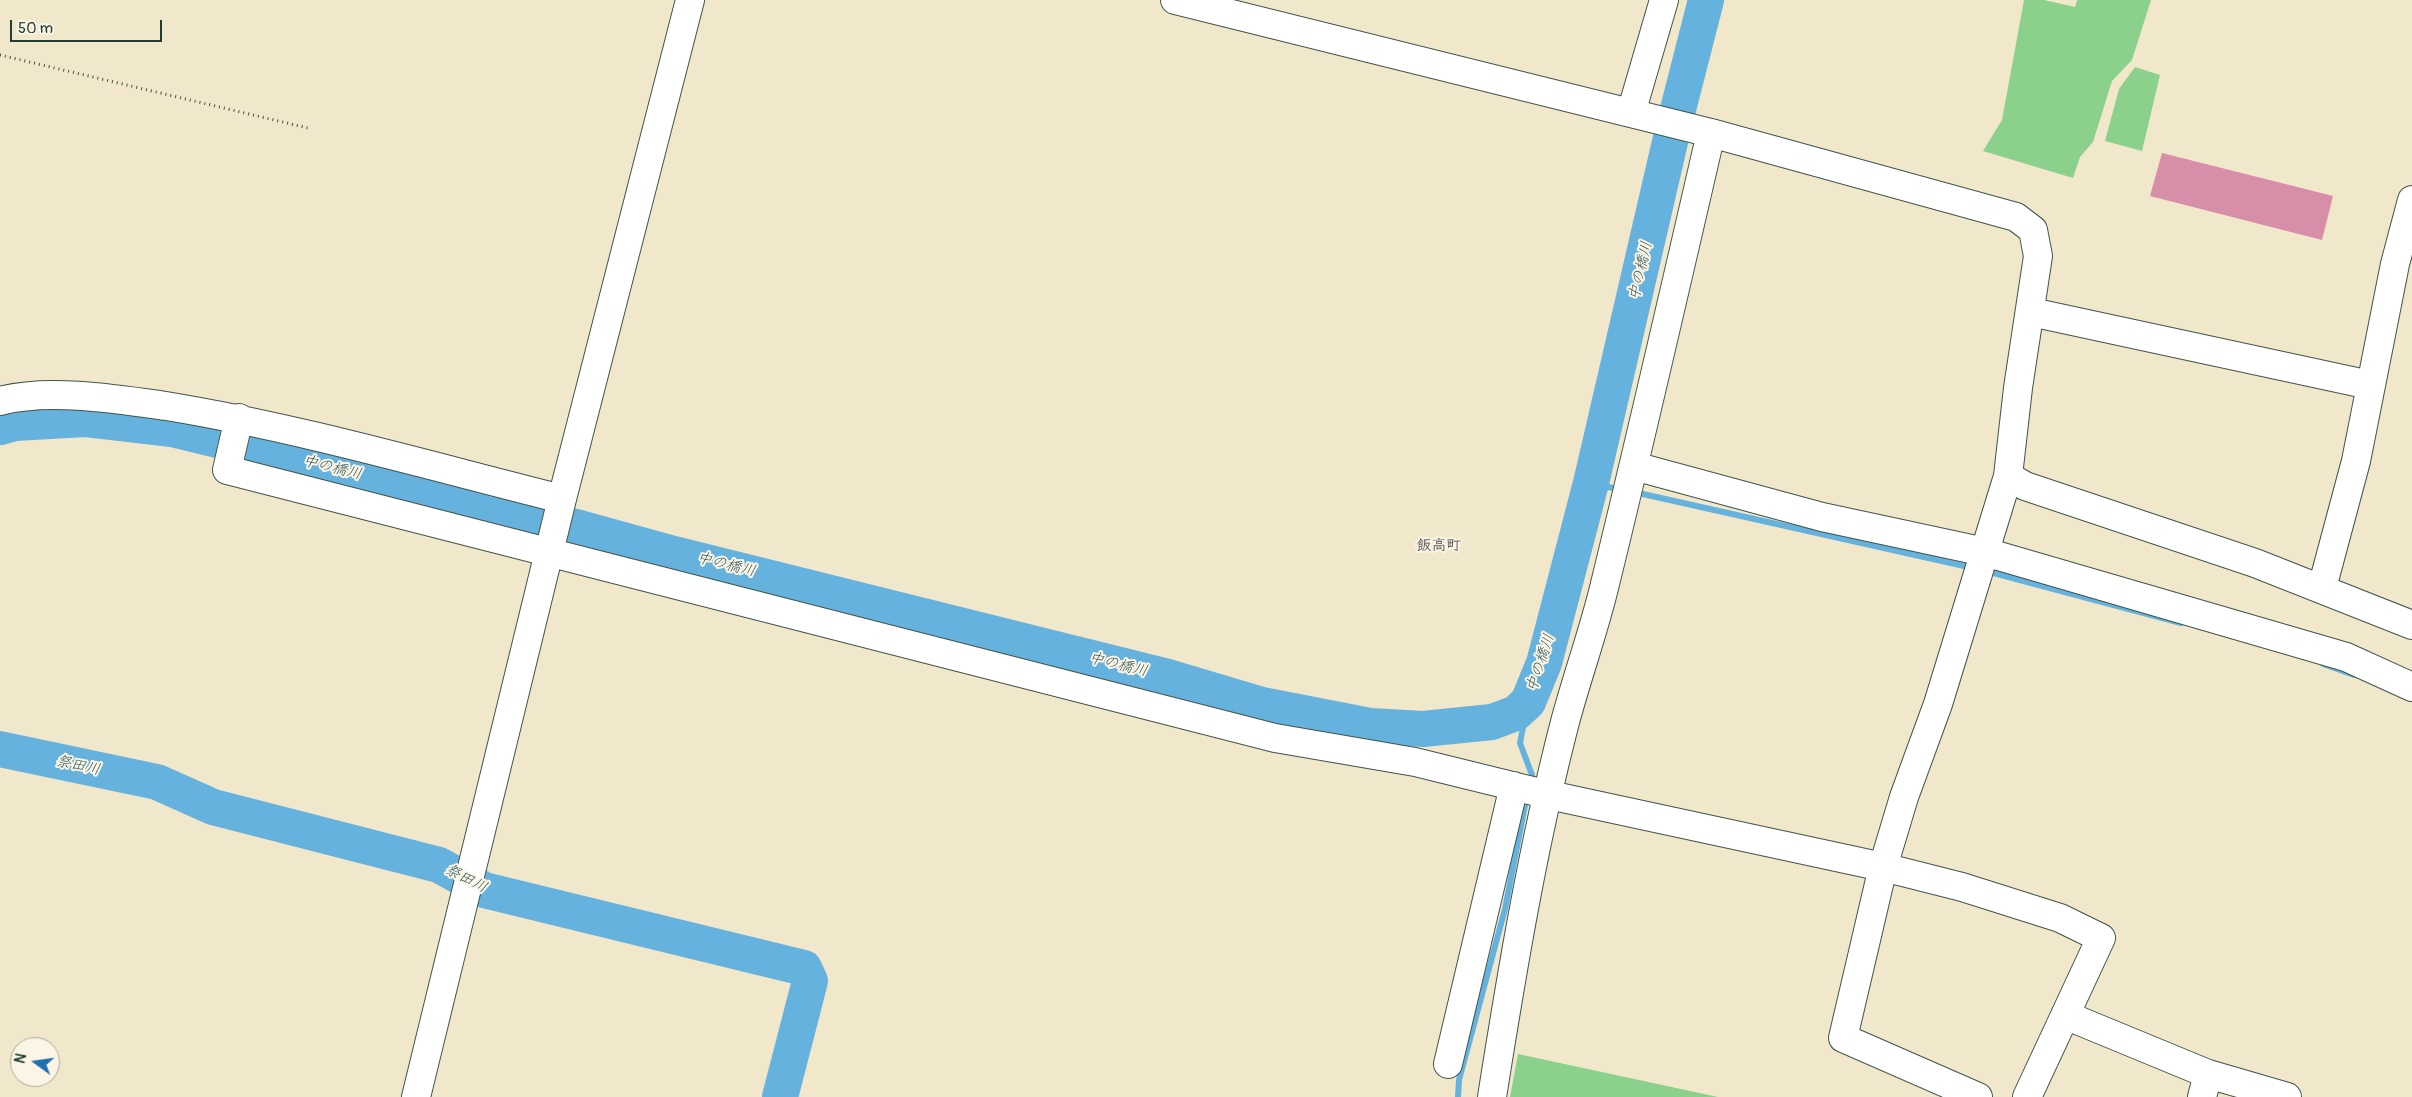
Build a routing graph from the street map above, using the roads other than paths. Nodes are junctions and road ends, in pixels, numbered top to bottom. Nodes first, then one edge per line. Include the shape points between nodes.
1 (690, 0) edge
2 (1175, 0) edge
3 (1664, 0) edge
4 (1640, 116) junction
5 (1699, 130) junction
6 (2412, 200) edge
7 (2031, 312) junction
8 (2370, 385) junction
9 (0, 401) edge
10 (238, 422) junction
11 (2008, 476) junction
12 (1631, 480) junction
13 (561, 502) junction
14 (550, 549) junction
15 (1981, 563) junction
16 (2322, 588) junction
17 (2412, 625) edge
18 (2412, 687) edge
19 (1530, 790) junction
20 (1883, 866) junction
21 (1498, 938) junction
22 (2065, 1015) junction
23 (1448, 1064) dead end
24 (2205, 1085) edge
25 (416, 1097) edge
26 (1492, 1097) edge
27 (1978, 1097) edge
28 (2027, 1097) edge
29 (2287, 1097) edge

1 - 13 street
2 - 4 street
3 - 4 street
4 - 5 street
5 - 7 street via 2016,217 2033,230 2038,256
5 - 12 street
6 - 8 street
7 - 8 street
7 - 11 street
8 - 16 street via 2356,461
9 - 10 street via 12,397 51,395 123,399
10 - 13 street
10 - 14 street via 227,470
11 - 15 street
11 - 16 street via 2024,486
12 - 15 street via 1822,517
12 - 19 street via 1598,613 1565,722
13 - 14 street
14 - 19 street via 1275,738 1415,762
14 - 25 street
15 - 18 street via 2346,657
15 - 20 street
16 - 17 street
19 - 20 street
19 - 21 street
19 - 21 street
20 - 22 street via 2060,918 2101,938
20 - 27 street via 1843,1038
21 - 23 street
21 - 26 street
22 - 24 street
22 - 28 street
24 - 29 street

